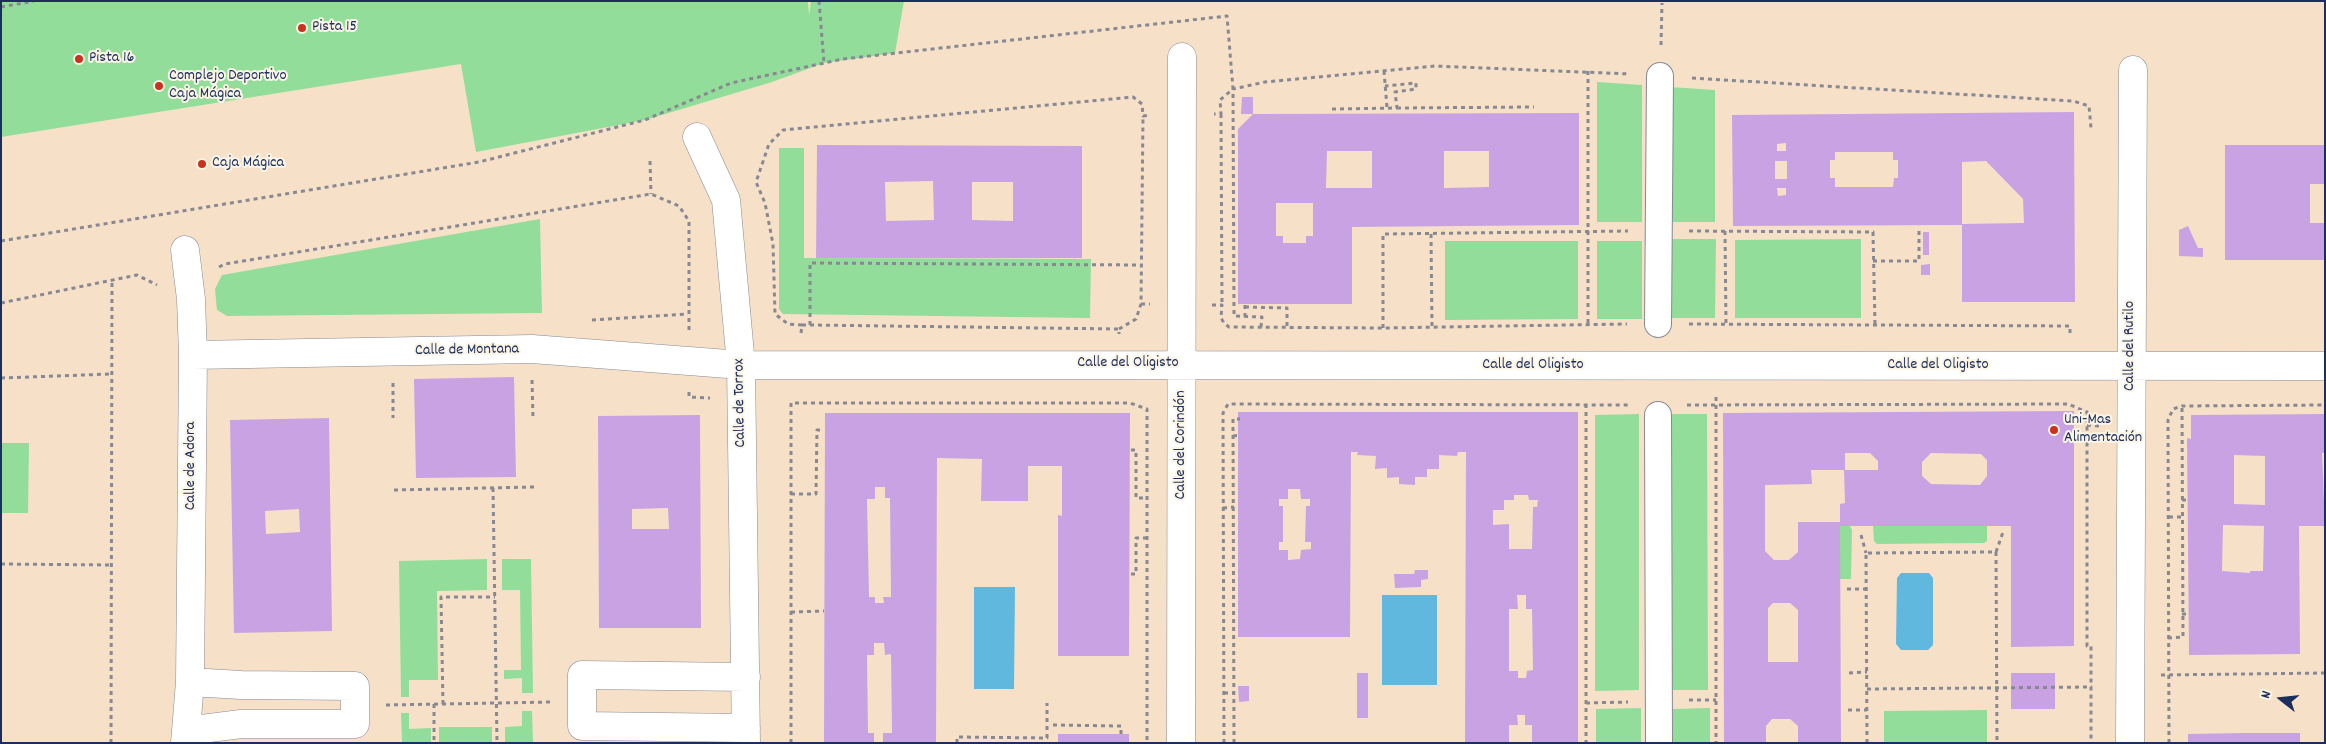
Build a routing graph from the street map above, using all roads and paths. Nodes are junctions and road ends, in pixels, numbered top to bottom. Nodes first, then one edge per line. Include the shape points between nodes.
1 (34, 1) edge
2 (819, 1) edge
3 (1662, 4) dead end
4 (1, 7) edge
5 (1228, 16) dead end
6 (1182, 57) dead end
7 (824, 63) junction
8 (2133, 70) dead end
9 (1384, 71) junction
10 (1588, 71) junction
11 (1660, 76) junction
12 (1385, 86) junction
13 (1133, 97) dead end
14 (1534, 107) dead end
15 (1387, 108) junction
16 (1397, 108) junction
17 (1332, 109) dead end
18 (1221, 114) dead end
19 (1143, 116) dead end
20 (2091, 128) dead end
21 (698, 137) dead end
22 (650, 161) dead end
23 (651, 194) junction
24 (1919, 229) dead end
25 (1659, 231) junction
26 (1588, 232) junction
27 (1725, 232) junction
28 (1431, 234) junction
29 (1, 241) edge
30 (185, 250) dead end
31 (1873, 261) junction
32 (1142, 265) junction
33 (112, 280) junction
34 (191, 299) junction
35 (1, 303) edge
36 (1182, 303) junction
37 (1141, 304) junction
38 (1222, 305) junction
39 (1245, 317) junction
40 (1588, 324) junction
41 (1658, 324) junction
42 (802, 325) junction
43 (1726, 325) junction
44 (1875, 325) junction
45 (2070, 326) dead end
46 (1261, 327) junction
47 (1287, 327) junction
48 (1432, 327) junction
49 (1383, 328) junction
50 (1119, 329) dead end
51 (532, 350) junction
52 (192, 355) junction
53 (689, 360) junction
54 (1182, 364) junction
55 (741, 365) junction
56 (801, 365) junction
57 (1716, 366) junction
58 (2130, 366) junction
59 (2325, 366) edge
60 (111, 374) junction
61 (1, 378) edge
62 (715, 399) dead end
63 (801, 404) junction
64 (1586, 404) junction
65 (1716, 405) junction
66 (2325, 405) edge
67 (2182, 406) junction
68 (1658, 408) junction
69 (533, 418) dead end
70 (1240, 419) dead end
71 (824, 430) dead end
72 (1241, 435) dead end
73 (1233, 436) junction
74 (1131, 450) dead end
75 (534, 487) dead end
76 (493, 488) junction
77 (394, 490) dead end
78 (791, 494) junction
79 (1146, 498) junction
80 (2182, 500) junction
81 (2188, 500) dead end
82 (1234, 507) junction
83 (1223, 508) junction
84 (2168, 517) junction
85 (2182, 517) junction
86 (2003, 532) dead end
87 (1861, 535) dead end
88 (1147, 538) junction
89 (1996, 552) junction
90 (1866, 553) junction
91 (1, 564) edge
92 (111, 565) junction
93 (1131, 574) dead end
94 (1866, 589) junction
95 (1847, 590) dead end
96 (494, 596) junction
97 (824, 611) dead end
98 (791, 612) junction
99 (2182, 614) junction
100 (2188, 614) dead end
101 (2168, 638) junction
102 (1867, 672) junction
103 (1849, 673) dead end
104 (2325, 673) edge
105 (2168, 674) junction
106 (2130, 676) junction
107 (746, 677) junction
108 (190, 682) junction
109 (2092, 687) junction
110 (1867, 689) junction
111 (1997, 689) junction
112 (1224, 693) junction
113 (1234, 693) junction
114 (531, 702) dead end
115 (1047, 702) dead end
116 (497, 703) junction
117 (434, 704) junction
118 (443, 704) junction
119 (355, 706) junction
120 (1848, 710) dead end
121 (1867, 710) junction
122 (1053, 726) dead end
123 (746, 735) edge
124 (185, 737) edge
125 (1121, 737) dead end
126 (111, 743) edge
127 (434, 743) edge
128 (497, 743) edge
129 (791, 743) edge
130 (957, 743) edge
131 (1147, 743) edge
132 (1181, 743) edge
133 (1224, 743) edge
134 (1234, 743) edge
135 (1586, 743) edge
136 (1659, 743) edge
137 (1716, 743) edge
138 (1867, 743) edge
139 (1997, 743) edge
140 (2091, 743) edge
141 (2130, 743) edge
142 (2168, 743) edge

1 - 4 path
2 - 7 path
3 - 11 path
5 - 7 path
6 - 36 street, Calle del Corindón
7 - 29 path via 730,83 645,120 479,162
8 - 58 street, Calle del Rutilo
9 - 10 path via 1435,66
9 - 12 path
9 - 39 path via 1266,82 1233,89 1234,316
10 - 11 path
10 - 26 path
11 - 20 path via 2074,101 2089,106
11 - 25 street
12 - 15 path
12 - 16 path via 1416,83 1416,89 1395,92
13 - 42 path via 783,130 770,144 756,182 765,203 773,244 775,314 788,324
14 - 16 path
15 - 16 path
15 - 17 path
18 - 38 path
19 - 32 path
21 - 55 street, Calle de Torrox via 726,200
22 - 23 path
23 - 34 path via 225,264 211,271 206,298
23 - 53 path via 679,206 689,221
24 - 31 path via 1920,261
25 - 26 path
25 - 27 path
25 - 41 street
26 - 28 path
26 - 40 path
27 - 31 path via 1873,232
27 - 43 path
28 - 48 path
28 - 49 path via 1383,234
30 - 34 street, Calle de Adora
31 - 44 path
32 - 37 path
32 - 42 path via 810,264 810,325
33 - 34 path via 137,275 163,289 171,301
33 - 35 path
33 - 60 path
34 - 52 street, Calle de Adora
36 - 37 path
36 - 38 path
36 - 54 street, Calle del Corindón
37 - 50 path via 1136,319
38 - 46 path via 1221,318 1229,327
39 - 46 path via 1262,317
39 - 47 path via 1245,306 1287,308
40 - 41 path
40 - 48 path
41 - 43 path
42 - 56 path
43 - 44 path
44 - 45 path
46 - 47 path
47 - 49 path
48 - 49 path
51 - 52 street, Calle de Montana
51 - 53 street, Calle de Montana
51 - 69 path
52 - 108 street, Calle de Adora
53 - 55 street, Calle de Montana
53 - 62 path via 689,397
54 - 56 street, Calle del Oligisto
54 - 57 street, Calle del Oligisto
54 - 132 street, Calle del Corindón
55 - 56 street, Calle del Oligisto
55 - 107 street, Calle de Torrox
56 - 63 path
57 - 58 street, Calle del Oligisto
57 - 65 path
58 - 59 street, Calle del Oligisto
58 - 106 street, Calle del Rutilo
60 - 61 path
60 - 92 path
63 - 78 path via 791,404
63 - 79 path via 1130,403 1147,409
64 - 68 path
64 - 83 path via 1228,404 1223,413
64 - 135 path
65 - 68 path
65 - 109 path via 2068,404 2087,412 2087,646 2091,646
65 - 137 path
66 - 67 path
67 - 80 path
67 - 84 path via 2173,408 2168,420
68 - 136 street
70 - 73 path via 1234,419
71 - 78 path via 817,430 816,494
72 - 73 path
73 - 82 path
74 - 79 path via 1136,450 1136,498
75 - 76 path
76 - 77 path
76 - 96 path
78 - 98 path
79 - 88 path
80 - 81 path
80 - 85 path
82 - 83 path
82 - 113 path
83 - 112 path
84 - 85 path
84 - 101 path
85 - 99 path
86 - 89 path
87 - 90 path
88 - 93 path via 1136,538 1136,574
88 - 131 path
89 - 90 path
89 - 111 path
90 - 94 path
91 - 92 path
92 - 126 path
94 - 95 path
94 - 102 path
96 - 116 path
96 - 118 path via 441,597
97 - 98 path
98 - 129 path
99 - 100 path
99 - 101 path via 2183,637
101 - 105 path
102 - 103 path
102 - 110 path
104 - 105 path
105 - 106 path
105 - 142 path
106 - 141 street, Calle del Rutilo
107 - 123 street, Calle de Torrox
107 - 123 street, Calle de Torrox via 582,675 582,726
108 - 119 street via 355,686
108 - 124 street, Calle de Adora
109 - 111 path
109 - 140 path
110 - 111 path
110 - 121 path
111 - 139 path
112 - 113 path
112 - 133 path
113 - 134 path
114 - 116 path
115 - 130 path via 1047,738 957,737
116 - 118 path
116 - 128 path
117 - 118 path
117 - 119 path
117 - 127 path
119 - 124 street, Calle de Adora via 355,724 241,724
120 - 121 path
121 - 138 path
122 - 125 path via 1121,726

